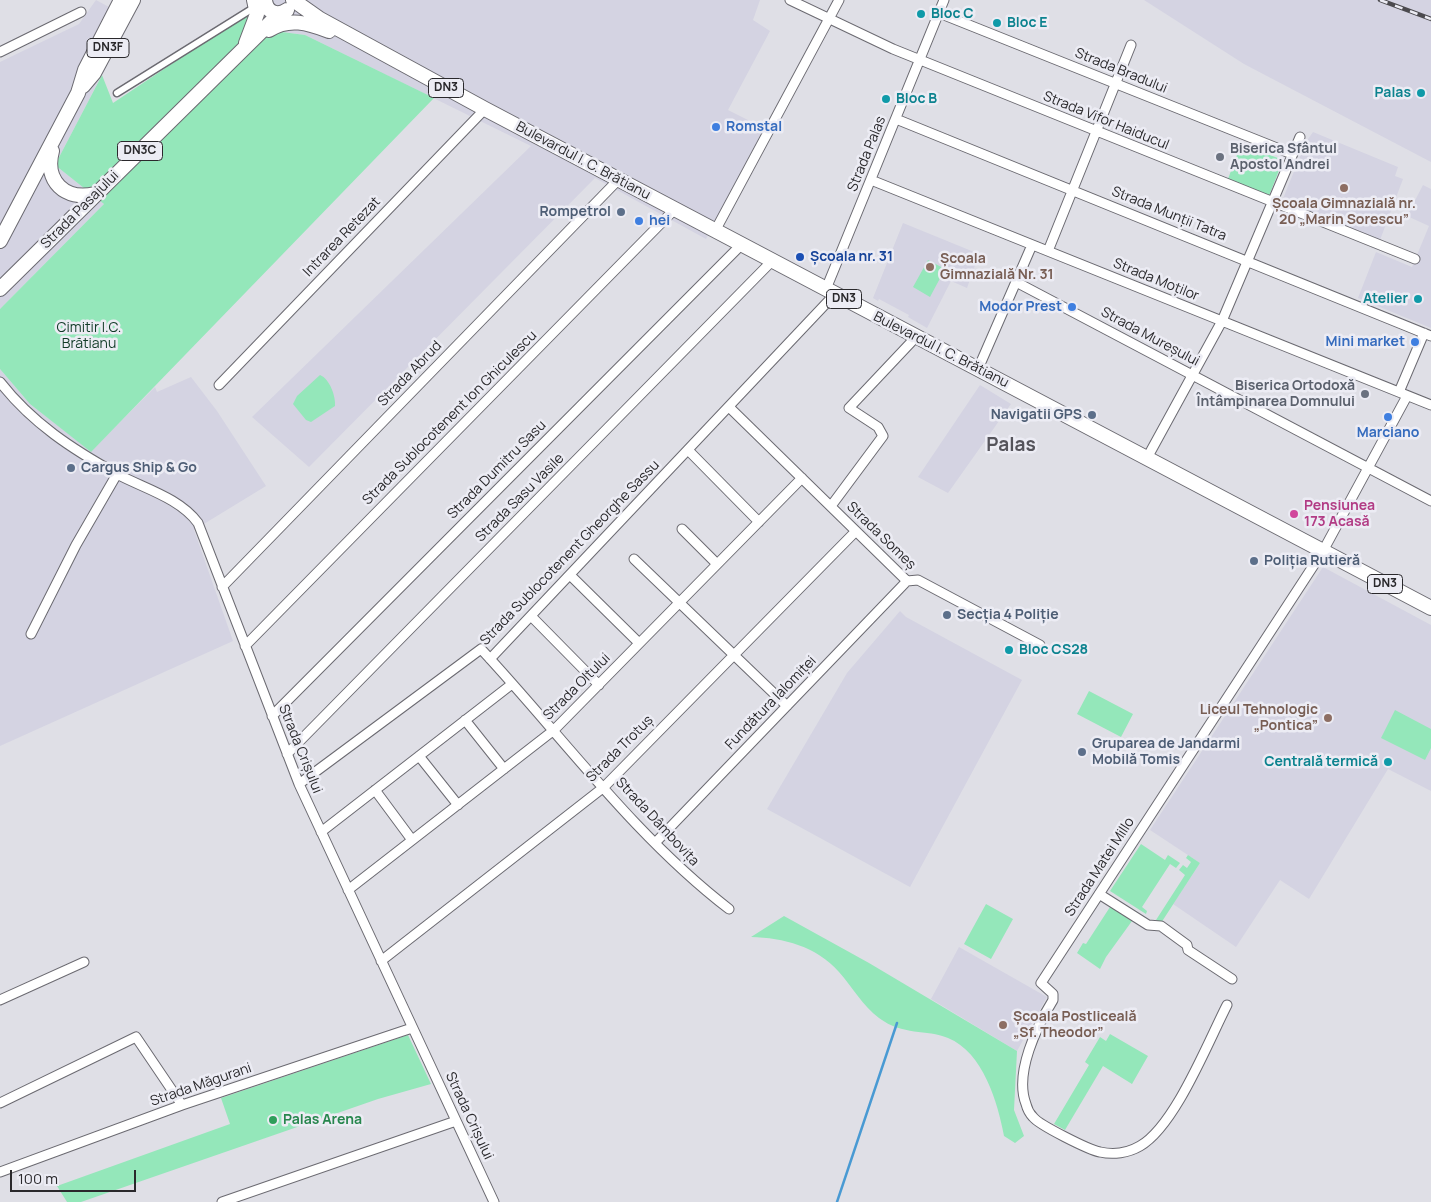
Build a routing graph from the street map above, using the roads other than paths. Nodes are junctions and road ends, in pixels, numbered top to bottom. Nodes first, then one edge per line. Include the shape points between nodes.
1 (121, 0) edge
2 (134, 0) edge
3 (790, 0) edge
4 (838, 0) edge
5 (944, 0) edge
6 (261, 2) edge
7 (287, 6) edge
8 (81, 12) dead end
9 (939, 13) junction
10 (829, 19) junction
11 (363, 43) junction
12 (1131, 45) dead end
13 (1, 50) edge
14 (241, 53) junction
15 (919, 61) junction
16 (1115, 84) junction
17 (78, 93) junction
18 (118, 93) dead end
19 (486, 109) junction
20 (896, 119) junction
21 (1096, 131) junction
22 (1300, 137) dead end
23 (55, 138) junction
24 (1292, 154) junction
25 (618, 179) junction
26 (871, 180) junction
27 (1072, 190) junction
28 (95, 194) junction
29 (1272, 202) junction
30 (675, 209) junction
31 (716, 231) junction
32 (0, 241) edge
33 (742, 244) junction
34 (1032, 244) junction
35 (1048, 251) junction
36 (1415, 259) dead end
37 (772, 260) junction
38 (1248, 261) junction
39 (1016, 282) junction
40 (2, 288) edge
41 (830, 292) junction
42 (1222, 321) junction
43 (1427, 334) edge
44 (916, 337) junction
45 (978, 369) junction
46 (1192, 375) junction
47 (0, 382) edge
48 (218, 385) dead end
49 (1403, 394) junction
50 (1431, 405) edge
51 (729, 407) junction
52 (688, 450) junction
53 (1147, 458) junction
54 (1369, 468) junction
55 (117, 474) junction
56 (802, 478) junction
57 (1431, 501) edge
58 (831, 506) junction
59 (759, 522) junction
60 (682, 529) dead end
61 (856, 530) junction
62 (1323, 551) junction
63 (634, 559) dead end
64 (717, 564) junction
65 (570, 575) junction
66 (907, 581) junction
67 (222, 588) junction
68 (680, 602) junction
69 (1431, 608) edge
70 (531, 616) junction
71 (31, 634) dead end
72 (639, 643) junction
73 (1040, 645) dead end
74 (245, 646) junction
75 (734, 654) junction
76 (490, 659) junction
77 (512, 684) junction
78 (599, 684) junction
79 (787, 706) junction
80 (272, 716) junction
81 (465, 720) junction
82 (554, 730) junction
83 (287, 754) junction
84 (419, 756) junction
85 (504, 769) junction
86 (298, 784) junction
87 (604, 787) junction
88 (376, 790) junction
89 (458, 805) junction
90 (321, 832) junction
91 (412, 840) junction
92 (655, 843) junction
93 (348, 890) junction
94 (1099, 894) junction
95 (728, 910) dead end
96 (84, 962) dead end
97 (381, 962) junction
98 (1232, 979) dead end
99 (0, 1000) edge
100 (1227, 1005) dead end
101 (412, 1028) junction
102 (0, 1103) edge
103 (182, 1105) junction
104 (456, 1121) junction
105 (0, 1172) edge
106 (222, 1202) edge
107 (494, 1202) edge

1 - 17 main road, DN3F via 85,70
2 - 17 main road, DN3F via 94,73
3 - 10 street, Strada Vifor Haiducul
4 - 10 street
5 - 9 street, Strada Palas
6 - 7 main road, DN3 via 270,11
6 - 14 main road, Strada Pasajului / DN3C via 256,30
6 - 18 street
7 - 11 main road, Bulevardul I. C. Brătianu / DN3 via 320,19
7 - 14 main road, Strada Pasajului / DN3C
8 - 13 street
9 - 15 street, Strada Palas
9 - 16 street, Strada Bradului
10 - 15 street, Strada Vifor Haiducul
10 - 31 street
11 - 14 main road via 314,25 286,22 271,28
11 - 19 main road, Bulevardul I. C. Brătianu / DN3
12 - 16 street
14 - 28 main road, Strada Pasajului / DN3C
15 - 20 street, Strada Palas
15 - 21 street, Strada Vifor Haiducul
16 - 21 street
16 - 24 street, Strada Bradului
17 - 23 main road, DN3F
19 - 25 main road, Bulevardul I. C. Brătianu / DN3
19 - 48 street, Intrarea Retezat
20 - 26 street, Strada Palas
20 - 27 street, Strada Munții Tatra
21 - 27 street
21 - 29 street, Strada Vifor Haiducul
22 - 24 street
23 - 28 main road via 50,168 57,184 78,197
23 - 32 main road, DN3F
24 - 29 street
25 - 30 main road, Bulevardul I. C. Brătianu / DN3
25 - 67 street, Strada Abrud
26 - 34 street, Strada Moților
26 - 41 street, Strada Palas
27 - 35 street
27 - 38 street, Strada Munții Tatra
28 - 40 main road, Strada Pasajului / DN3C
29 - 36 street, Strada Vifor Haiducul
29 - 38 street
30 - 31 main road, Bulevardul I. C. Brătianu / DN3
30 - 74 street, Strada Sublocotenent Ion Ghiculescu
31 - 33 main road, Bulevardul I. C. Brătianu / DN3
33 - 37 main road, Bulevardul I. C. Brătianu / DN3
33 - 80 street, Strada Dumitru Sasu
34 - 35 street, Strada Moților
34 - 39 street
35 - 42 street, Strada Moților
37 - 41 main road, Bulevardul I. C. Brătianu / DN3
37 - 83 street, Strada Sasu Vasile
38 - 42 street
38 - 43 street, Strada Munții Tatra
39 - 45 street
39 - 46 street, Strada Mureșului
41 - 44 main road, Bulevardul I. C. Brătianu / DN3
41 - 51 street, Strada Sublocotenent Gheorghe Sassu
42 - 46 street
42 - 49 street, Strada Moților
43 - 49 street, Strada Matei Millo
44 - 45 main road, Bulevardul I. C. Brătianu / DN3
44 - 58 street via 849,408 878,427 883,436
45 - 53 main road, Bulevardul I. C. Brătianu / DN3
46 - 53 street
46 - 54 street, Strada Mureșului
47 - 55 street, Strada Crișului via 31,417 71,447
49 - 50 street, Strada Moților
49 - 54 street, Strada Matei Millo
51 - 52 street, Strada Sublocotenent Gheorghe Sassu
51 - 56 street, Strada Someș
52 - 59 street
52 - 65 street, Strada Sublocotenent Gheorghe Sassu
53 - 62 main road, Bulevardul I. C. Brătianu / DN3
54 - 57 street, Strada Mureșului
54 - 62 street, Strada Matei Millo
55 - 67 street, Strada Crișului via 192,515 202,532
55 - 71 street
56 - 58 street, Strada Someș
56 - 59 street, Strada Oltului
58 - 61 street, Strada Someș
59 - 64 street, Strada Oltului
60 - 64 street
61 - 66 street, Strada Someș
61 - 75 street, Strada Trotuș
62 - 69 main road, Bulevardul I. C. Brătianu / DN3
62 - 94 street, Strada Matei Millo
63 - 68 street
64 - 68 street, Strada Oltului
65 - 70 street, Strada Sublocotenent Gheorghe Sassu
65 - 72 street
66 - 73 street, Strada Someș via 918,580
66 - 79 street, Fundătura Ialomiței
67 - 74 street, Strada Crișului
68 - 72 street, Strada Oltului
68 - 75 street
70 - 76 street, Strada Sublocotenent Gheorghe Sassu
70 - 78 street
72 - 78 street, Strada Oltului
74 - 80 street, Strada Crișului
75 - 79 street
75 - 87 street, Strada Trotuș
76 - 77 street, Strada Dâmbovița
76 - 86 street, Strada Sublocotenent Gheorghe Sassu via 481,649
77 - 81 street
77 - 82 street, Strada Dâmbovița
78 - 82 street, Strada Oltului
79 - 92 street, Fundătura Ialomiței
80 - 83 street, Strada Crișului
81 - 84 street
81 - 85 street
82 - 85 street, Strada Oltului
82 - 87 street, Strada Dâmbovița
83 - 86 street, Strada Crișului
84 - 88 street
84 - 89 street
85 - 89 street, Strada Oltului
86 - 90 street, Strada Crișului
87 - 92 street, Strada Dâmbovița
87 - 97 street, Strada Trotuș
88 - 90 street
88 - 91 street
89 - 91 street, Strada Oltului
90 - 93 street, Strada Crișului
91 - 93 street, Strada Oltului
92 - 95 street, Strada Dâmbovița via 699,887
93 - 97 street, Strada Crișului
94 - 98 street via 1148,925 1160,926 1187,944 1188,950
94 - 100 street, Strada Matei Millo via 1041,983 1053,994 1053,1000 1028,1047 1023,1090 1034,1118 1101,1153 1119,1154 1141,1146 1171,1115
96 - 99 street
97 - 101 street, Strada Crișului
101 - 103 street, Strada Măgurani
101 - 104 street, Strada Crișului
102 - 103 street via 136,1037
103 - 105 street, Strada Măgurani
104 - 106 street
104 - 107 street, Strada Crișului

